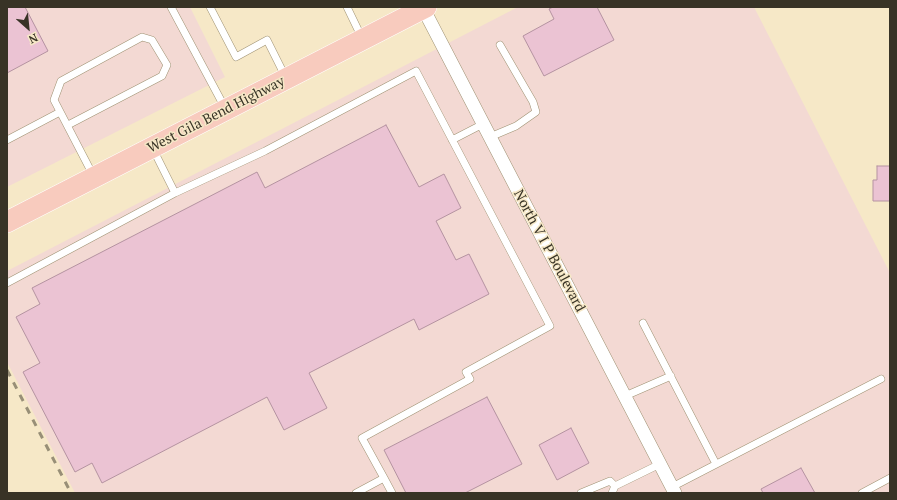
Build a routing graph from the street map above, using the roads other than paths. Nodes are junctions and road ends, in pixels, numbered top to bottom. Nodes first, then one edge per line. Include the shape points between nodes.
1 (171, 7) edge
2 (210, 7) edge
3 (347, 7) edge
4 (424, 7) edge
5 (362, 40) junction
6 (500, 45) dead end
7 (286, 79) junction
8 (226, 110) junction
9 (60, 112) junction
10 (483, 124) junction
11 (68, 125) junction
12 (490, 137) junction
13 (7, 140) edge
14 (452, 140) junction
15 (152, 147) junction
16 (94, 177) junction
17 (175, 193) junction
18 (7, 222) edge
19 (7, 283) edge
20 (643, 323) dead end
21 (671, 376) junction
22 (881, 379) dead end
23 (625, 396) junction
24 (660, 464) junction
25 (716, 464) junction
26 (384, 478) junction
27 (890, 478) edge
28 (614, 490) edge
29 (673, 490) edge
30 (356, 493) edge
31 (392, 493) edge
32 (581, 493) edge
33 (862, 493) edge

1 - 8 lane
2 - 7 lane via 236,57 267,40
3 - 5 lane
4 - 5 main road, West Gila Bend Highway
4 - 10 street, North V I P Boulevard
5 - 7 main road, West Gila Bend Highway
6 - 12 lane via 533,102 536,112 516,126
7 - 8 main road, West Gila Bend Highway
8 - 15 main road, West Gila Bend Highway
9 - 11 lane
9 - 11 lane via 54,100 60,81 142,37 152,40 167,65 162,76
9 - 13 lane
10 - 12 street, North V I P Boulevard
10 - 14 lane
11 - 16 lane
12 - 23 street, North V I P Boulevard
14 - 17 lane via 416,71 265,152
14 - 26 lane via 550,326 466,372 470,379 362,438
15 - 16 main road, West Gila Bend Highway
15 - 17 lane
16 - 18 main road, West Gila Bend Highway
17 - 19 lane
20 - 21 lane
21 - 23 lane
21 - 25 lane
22 - 25 lane
23 - 24 street, North V I P Boulevard
24 - 28 lane
24 - 29 street, North V I P Boulevard
25 - 29 lane
26 - 30 lane
26 - 31 lane
27 - 33 lane
28 - 32 lane via 610,482

